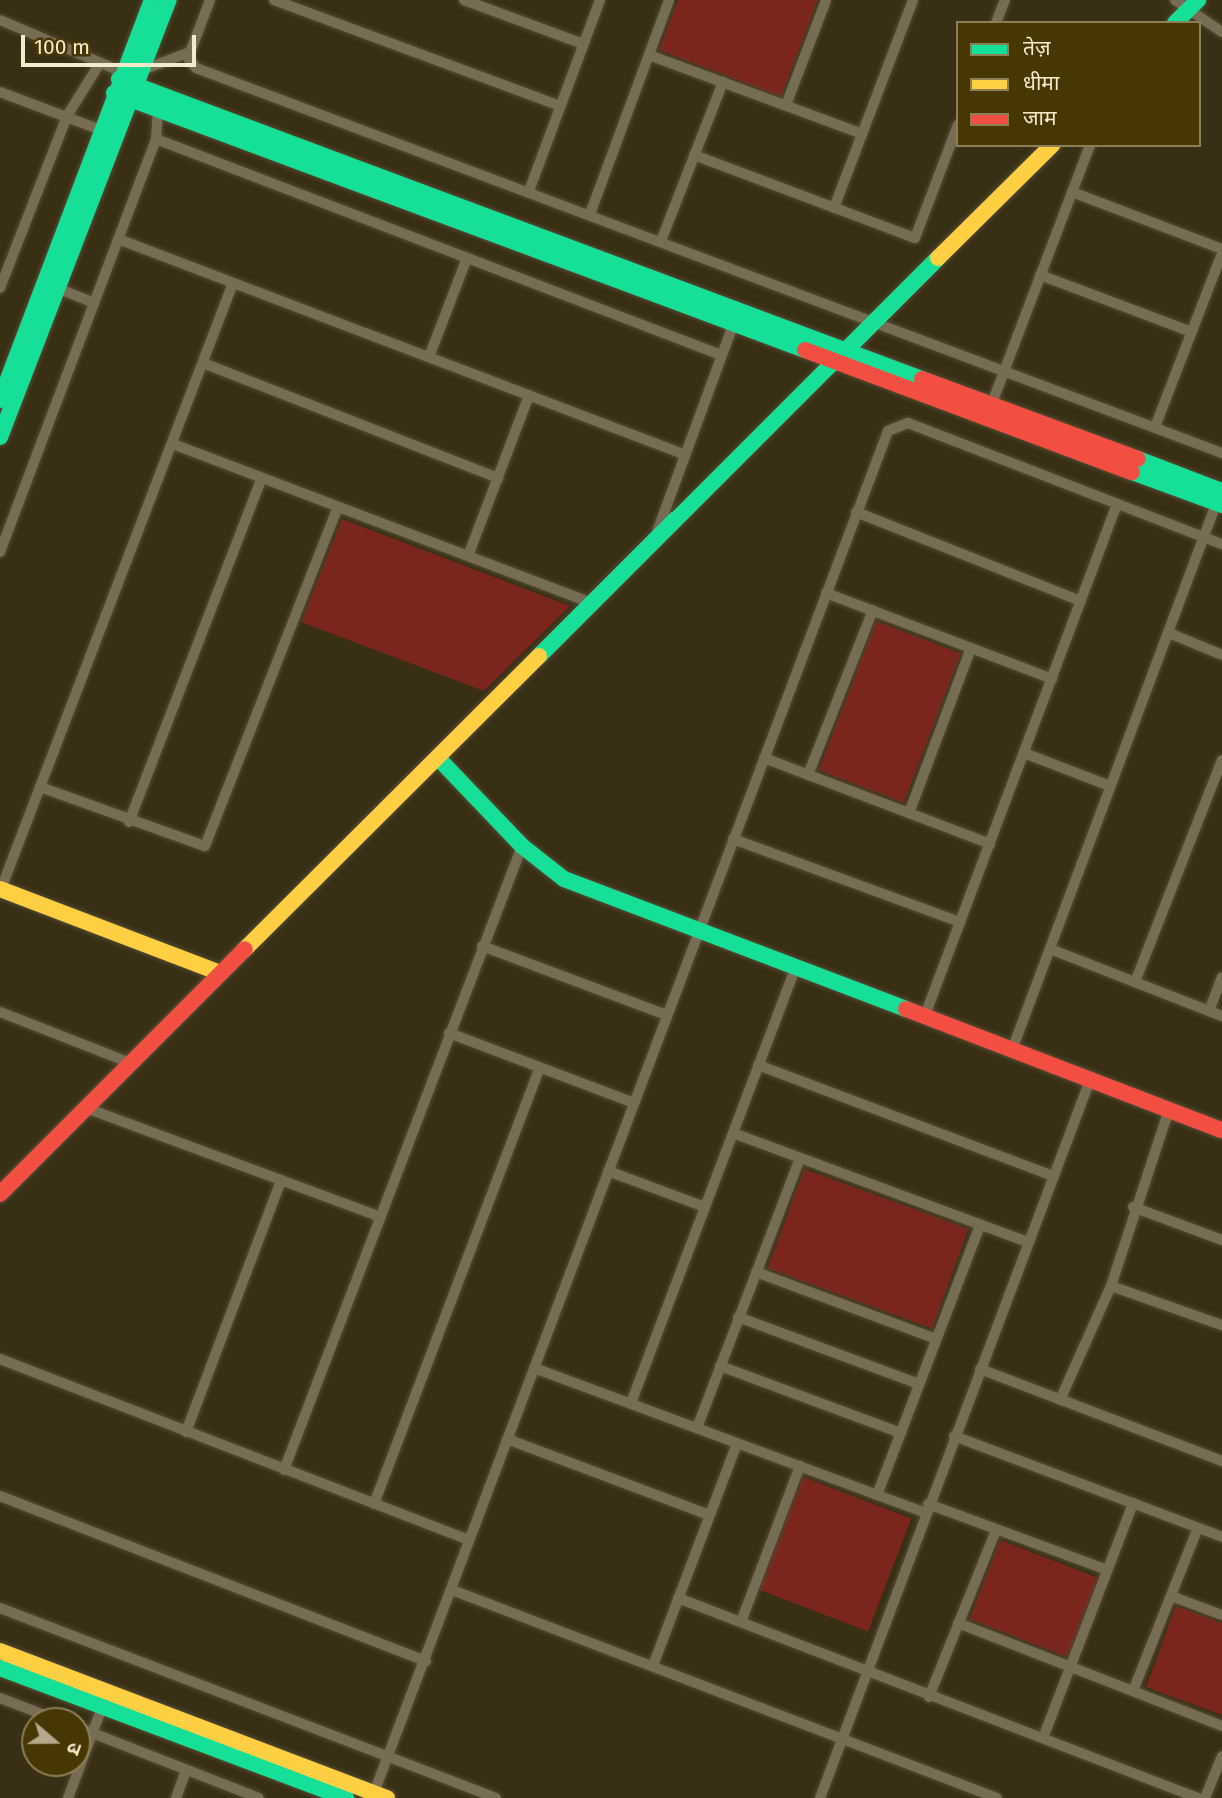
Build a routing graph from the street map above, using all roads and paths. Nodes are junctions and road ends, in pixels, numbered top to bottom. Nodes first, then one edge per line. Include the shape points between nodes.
1 (152, 0) edge
2 (169, 0) edge
3 (210, 0) edge
4 (274, 0) edge
5 (464, 0) edge
6 (600, 0) edge
7 (669, 0) edge
8 (826, 0) edge
9 (913, 0) edge
10 (1004, 0) edge
11 (1175, 0) edge
12 (290, 3) edge
13 (1195, 3) edge
14 (0, 20) edge
15 (997, 21) edge
16 (1177, 21) edge
17 (1222, 32) edge
18 (583, 44) junction
19 (190, 52) junction
20 (649, 55) junction
21 (100, 63) junction
22 (723, 82) junction
23 (126, 83) junction
24 (0, 92) edge
25 (560, 106) junction
26 (786, 106) junction
27 (158, 110) junction
28 (67, 116) junction
29 (956, 130) edge
30 (108, 132) junction
31 (862, 134) junction
32 (156, 139) junction
33 (1050, 147) edge
34 (1089, 147) edge
35 (694, 155) junction
36 (529, 191) junction
37 (1072, 192) junction
38 (834, 208) junction
39 (590, 214) junction
40 (118, 239) junction
41 (661, 241) junction
42 (1222, 251) edge
43 (467, 258) junction
44 (1040, 275) junction
45 (233, 283) junction
46 (0, 288) edge
47 (57, 288) junction
48 (94, 303) junction
49 (734, 322) junction
50 (757, 323) junction
51 (875, 323) junction
52 (1192, 332) junction
53 (721, 355) junction
54 (844, 356) junction
55 (429, 357) junction
56 (203, 363) junction
57 (1005, 370) junction
58 (529, 395) junction
59 (0, 400) edge
60 (989, 410) junction
61 (1155, 427) junction
62 (0, 437) edge
63 (173, 444) junction
64 (1222, 453) edge
65 (683, 454) junction
66 (262, 478) junction
67 (498, 478) junction
68 (1221, 495) edge
69 (1117, 504) junction
70 (338, 507) junction
71 (856, 512) junction
72 (1204, 537) junction
73 (1222, 544) edge
74 (651, 547) junction
75 (0, 552) edge
76 (468, 556) junction
77 (826, 593) junction
78 (1081, 601) junction
79 (594, 604) junction
80 (873, 610) junction
81 (1169, 633) junction
82 (971, 648) junction
83 (1222, 655) edge
84 (1052, 679) junction
85 (1024, 753) junction
86 (438, 758) junction
87 (764, 758) junction
88 (1222, 760) edge
89 (808, 775) junction
90 (1110, 786) junction
91 (40, 787) junction
92 (909, 813) junction
93 (129, 821) junction
94 (733, 839) junction
95 (990, 844) junction
96 (522, 846) junction
97 (1, 889) edge
98 (960, 922) junction
99 (698, 932) junction
100 (482, 946) junction
101 (1050, 949) junction
102 (794, 968) junction
103 (220, 973) junction
104 (1222, 977) edge
105 (1135, 982) junction
106 (1209, 1011) junction
107 (0, 1012) edge
108 (667, 1015) junction
109 (1222, 1016) edge
110 (924, 1017) junction
111 (449, 1033) junction
112 (1012, 1051) junction
113 (131, 1063) junction
114 (758, 1065) junction
115 (540, 1067) junction
116 (1090, 1080) junction
117 (634, 1103) junction
118 (86, 1108) junction
119 (1169, 1110) junction
120 (1222, 1130) edge
121 (733, 1133) junction
122 (800, 1158) junction
123 (608, 1171) junction
124 (1053, 1176) junction
125 (281, 1180) junction
126 (0, 1194) edge
127 (705, 1207) junction
128 (1133, 1207) junction
129 (380, 1217) junction
130 (980, 1225) junction
131 (1222, 1240) edge
132 (1028, 1242) junction
133 (756, 1272) junction
134 (1111, 1286) junction
135 (738, 1317) junction
136 (1222, 1325) edge
137 (936, 1339) junction
138 (0, 1359) edge
139 (720, 1366) junction
140 (534, 1367) junction
141 (980, 1368) junction
142 (919, 1384) junction
143 (1060, 1399) junction
144 (631, 1403) junction
145 (697, 1428) junction
146 (186, 1432) junction
147 (901, 1433) junction
148 (954, 1436) junction
149 (508, 1439) junction
150 (737, 1443) junction
151 (1222, 1461) edge
152 (800, 1466) junction
153 (284, 1470) junction
154 (877, 1495) junction
155 (0, 1496) edge
156 (1133, 1503) junction
157 (374, 1504) junction
158 (927, 1508) junction
159 (709, 1515) junction
160 (1198, 1528) junction
161 (996, 1530) junction
162 (1222, 1537) edge
163 (469, 1540) junction
164 (1107, 1570) junction
165 (452, 1590) junction
166 (1171, 1596) junction
167 (678, 1598) junction
168 (0, 1608) edge
169 (1222, 1615) edge
170 (741, 1622) junction
171 (958, 1623) junction
172 (0, 1651) edge
173 (426, 1661) junction
174 (654, 1663) junction
175 (1071, 1667) junction
176 (0, 1668) edge
177 (867, 1668) junction
178 (1133, 1691) junction
179 (929, 1697) junction
180 (0, 1698) edge
181 (105, 1699) junction
182 (23, 1707) edge
183 (1222, 1726) edge
184 (92, 1733) junction
185 (844, 1738) junction
186 (1044, 1738) junction
187 (1222, 1756) edge
188 (388, 1757) junction
189 (186, 1771) junction
190 (378, 1796) edge
191 (68, 1798) edge
192 (176, 1798) edge
193 (259, 1798) edge
194 (346, 1798) edge
195 (496, 1798) edge
196 (820, 1798) edge
197 (997, 1798) edge
198 (1198, 1798) edge
199 (1205, 1798) edge

1 - 23 street
2 - 23 street
3 - 19 street
4 - 12 street
5 - 18 street
6 - 18 street
7 - 20 street
8 - 26 street
9 - 31 street
10 - 15 street
11 - 13 street
12 - 25 street
13 - 16 street
13 - 17 street
14 - 21 street
18 - 25 street
19 - 23 street
19 - 36 street via 196,68
20 - 22 street
20 - 39 street
21 - 23 street
21 - 28 street
22 - 26 street
22 - 35 street
23 - 27 street
23 - 30 street
23 - 50 street
24 - 28 street
25 - 36 street
26 - 31 street
27 - 32 street
27 - 49 street
28 - 30 street
28 - 46 street
29 - 38 street via 915,237
30 - 47 street
30 - 59 street
31 - 38 street
32 - 40 street
32 - 43 street
33 - 51 street
34 - 37 street
35 - 38 street
35 - 41 street
36 - 39 street
37 - 42 street
37 - 44 street
39 - 41 street
40 - 45 street
40 - 48 street
41 - 51 street
42 - 52 street
43 - 53 street
43 - 55 street
44 - 52 street
44 - 57 street
45 - 55 street
45 - 56 street
47 - 48 street
47 - 62 street
48 - 75 street
49 - 50 street
49 - 53 street
50 - 54 street
51 - 54 street
51 - 57 street
52 - 61 street
53 - 65 street
54 - 60 street
54 - 74 street
55 - 58 street
56 - 63 street
56 - 67 street
57 - 60 street
57 - 61 street
58 - 65 street
58 - 67 street
60 - 68 street
61 - 64 street
63 - 66 street
63 - 91 street
65 - 74 street
66 - 70 street
66 - 93 street
67 - 76 street
68 - 72 street
69 - 71 street via 897,423 888,431
69 - 72 street
69 - 78 street
70 - 76 street
70 - 93 street via 212,839 195,847
71 - 77 street
71 - 78 street
72 - 73 street
72 - 81 street
74 - 79 street
76 - 79 street
77 - 80 street
77 - 87 street
78 - 84 street
79 - 86 street
80 - 82 street
80 - 89 street
81 - 83 street
81 - 90 street
82 - 84 street
82 - 92 street
84 - 85 street
85 - 90 street
85 - 95 street
86 - 96 street
86 - 103 street
87 - 89 street
87 - 94 street
88 - 105 street
89 - 92 street
90 - 101 street
91 - 93 street
91 - 97 street
92 - 95 street
94 - 98 street
94 - 99 street
95 - 98 street
96 - 99 street via 564,879
96 - 100 street
97 - 103 street
98 - 110 street
99 - 102 street
99 - 108 street
100 - 108 street
100 - 111 street
101 - 105 street
101 - 112 street
102 - 110 street
102 - 114 street
103 - 113 street
104 - 106 street
105 - 106 street
106 - 109 street
107 - 113 street
108 - 117 street
110 - 112 street
111 - 115 street
111 - 129 street
112 - 116 street
113 - 118 street
114 - 121 street
114 - 124 street
115 - 117 street
115 - 157 street
116 - 119 street
116 - 124 street
117 - 123 street
118 - 125 street
118 - 126 street
119 - 120 street
119 - 128 street
121 - 122 street
121 - 127 street
122 - 130 street
122 - 133 street
123 - 127 street
123 - 140 street
124 - 132 street
125 - 129 street
125 - 146 street
127 - 144 street
128 - 131 street
128 - 134 street
129 - 153 street
130 - 132 street
130 - 137 street
132 - 141 street
133 - 135 street
133 - 137 street
134 - 136 street
134 - 143 street
135 - 139 street
135 - 142 street
137 - 142 street
138 - 146 street
139 - 145 street
139 - 147 street
140 - 144 street
140 - 149 street
141 - 143 street
141 - 148 street
142 - 147 street
143 - 151 street
144 - 145 street
145 - 150 street
146 - 153 street
147 - 154 street
148 - 156 street
148 - 158 street
149 - 159 street
149 - 163 street
150 - 152 street
150 - 159 street
152 - 154 street
152 - 170 street
153 - 157 street
154 - 158 street
155 - 173 street
156 - 160 street
156 - 164 street
157 - 163 street
158 - 161 street
158 - 177 street
159 - 167 street
160 - 162 street
160 - 166 street
161 - 164 street
161 - 171 street
163 - 165 street
164 - 175 street
165 - 173 street
165 - 174 street
166 - 169 street
166 - 178 street
167 - 170 street
167 - 174 street
168 - 188 street
170 - 177 street
171 - 175 street
171 - 179 street
172 - 181 street
173 - 188 street
174 - 185 street
175 - 178 street
175 - 186 street
176 - 181 street
177 - 179 street
177 - 185 street
178 - 183 street
179 - 186 street
180 - 182 street
181 - 184 street
181 - 190 street
181 - 194 street
184 - 189 street
184 - 191 street
185 - 196 street
185 - 197 street
186 - 198 street
187 - 199 street
188 - 190 street
188 - 195 street
189 - 192 street
189 - 193 street

